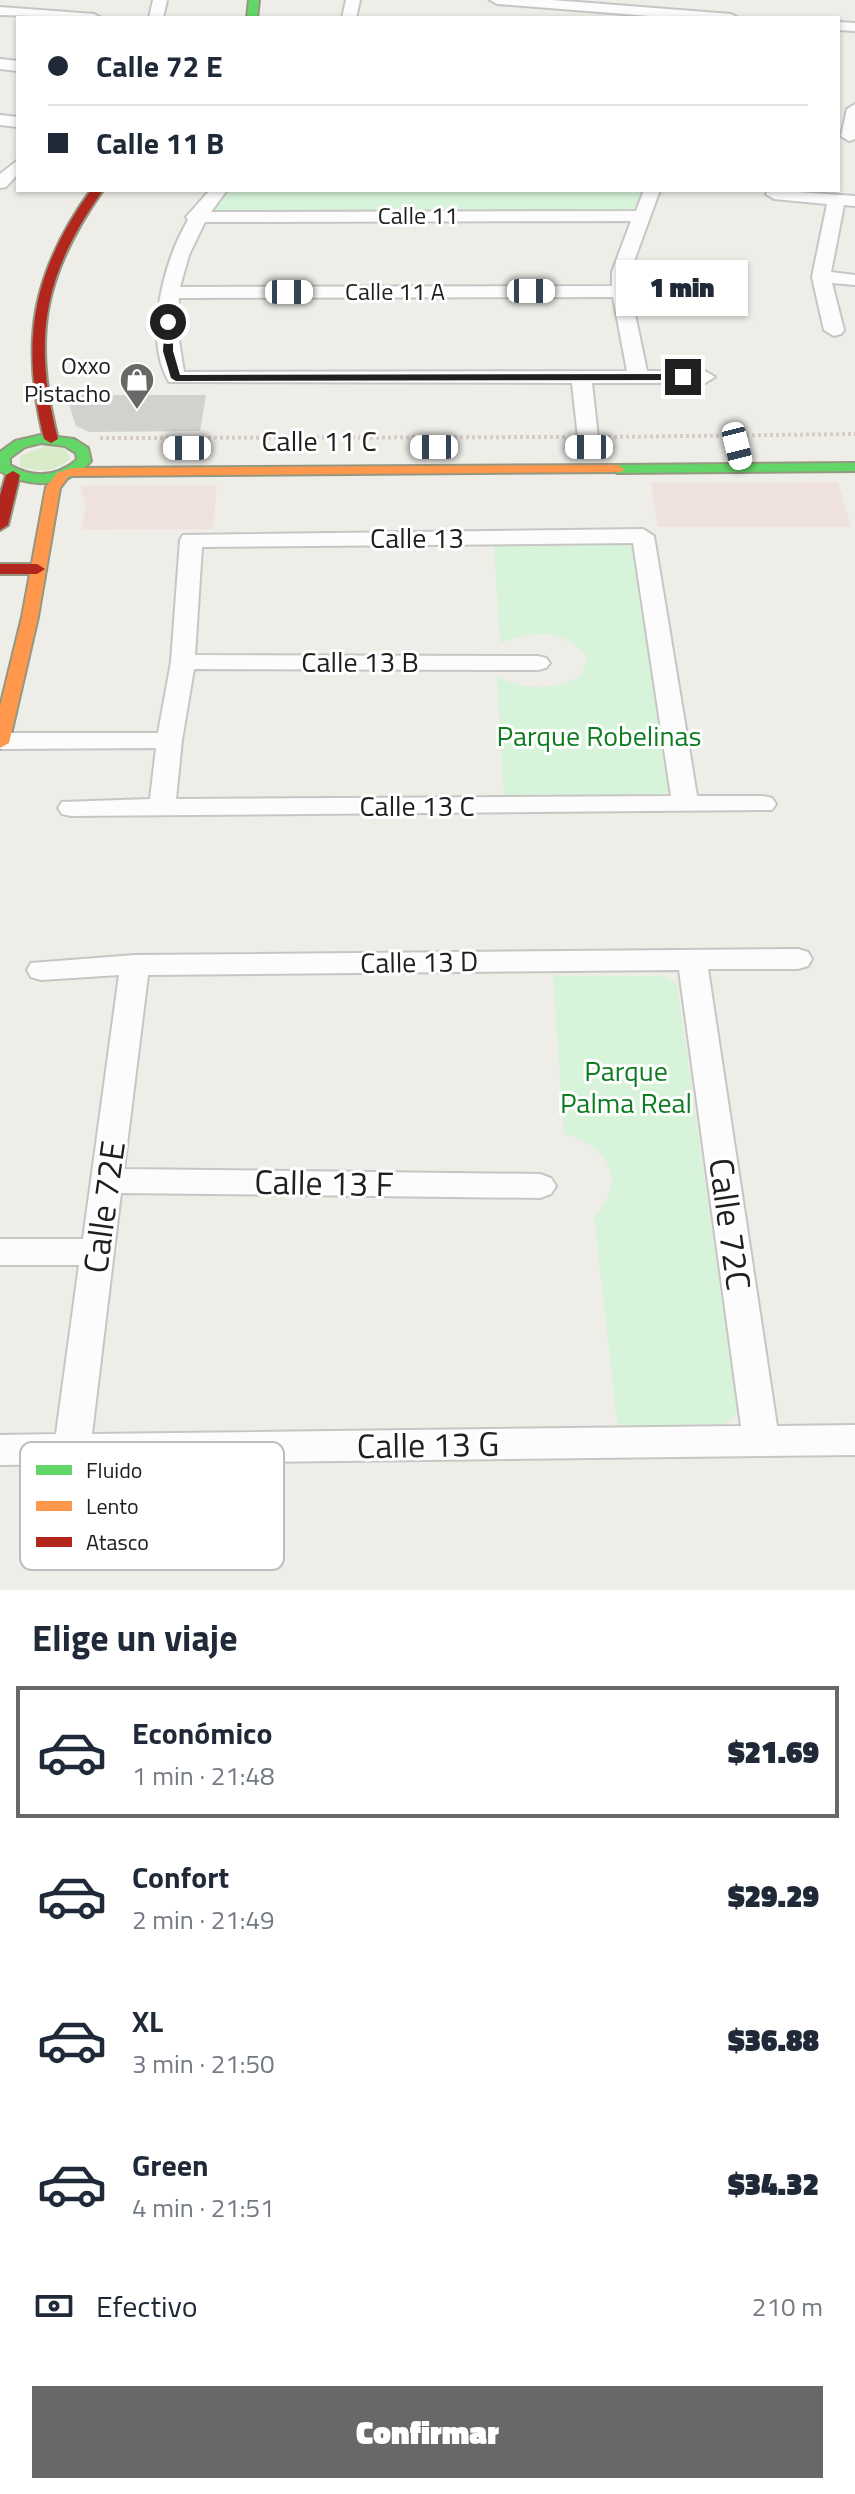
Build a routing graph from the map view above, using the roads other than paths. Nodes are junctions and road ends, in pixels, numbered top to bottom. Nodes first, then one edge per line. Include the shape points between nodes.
1 (497, 0) edge
2 (0, 11) edge
3 (67, 16) edge
4 (693, 16) edge
5 (855, 109) edge
6 (847, 136) edge
7 (16, 167) edge
8 (1, 182) edge
9 (96, 192) edge
10 (217, 192) edge
11 (651, 192) edge
12 (774, 194) dead end
13 (836, 200) junction
14 (855, 201) edge
15 (641, 216) junction
16 (195, 217) junction
17 (821, 277) junction
18 (855, 280) edge
19 (621, 291) junction
20 (168, 293) junction
21 (834, 330) dead end
22 (581, 377) junction
23 (638, 377) junction
24 (705, 377) dead end
25 (51, 439) junction
26 (589, 444) road end
27 (691, 446) dead end
28 (737, 446) dead end
29 (778, 446) dead end
30 (7, 447) edge
31 (696, 467) junction
32 (743, 467) junction
33 (784, 467) junction
34 (855, 467) edge
35 (7, 473) edge
36 (67, 474) junction
37 (22, 512) edge
38 (0, 569) edge
39 (37, 569) junction
40 (183, 662) junction
41 (538, 663) dead end
42 (169, 740) junction
43 (0, 742) edge
44 (685, 804) junction
45 (763, 804) dead end
46 (71, 808) dead end
47 (162, 808) junction
48 (692, 959) junction
49 (798, 959) dead end
50 (135, 965) junction
51 (41, 970) dead end
52 (109, 1181) junction
53 (540, 1186) dead end
54 (0, 1252) edge
55 (99, 1252) junction
56 (855, 1440) edge
57 (761, 1441) junction
58 (73, 1442) edge
59 (284, 1447) edge
60 (0, 1450) edge
61 (20, 1450) edge

1 - 4 street
2 - 3 street
5 - 6 street
7 - 8 street
9 - 25 main road via 55,257 36,325 43,415
10 - 16 street
11 - 15 street
12 - 13 street
13 - 14 street
13 - 17 street
15 - 16 street, Calle 11
15 - 19 street via 621,272
16 - 20 street
17 - 18 street
17 - 21 street
19 - 20 street, Calle 11 A
19 - 23 street
20 - 22 street via 168,351 176,378
22 - 23 street
22 - 26 street
23 - 24 street
25 - 30 main road
25 - 36 main road via 90,444 83,451 84,461
27 - 31 main road
28 - 32 main road
29 - 33 main road
30 - 35 main road via 1,462
31 - 32 main road, Calle 11 C
31 - 36 main road, Calle 11 C via 176,461
32 - 33 main road, Calle 11 C
33 - 34 main road, Calle 11 C
35 - 36 main road, Calle 11 C via 36,480
35 - 37 main road
36 - 37 main road
37 - 39 main road
38 - 39 main road
39 - 43 main road
40 - 41 street, Calle 13 B
40 - 42 street
40 - 44 street, Calle 13 via 191,540 643,536
42 - 43 street
42 - 47 street
44 - 45 street, Calle 13 C
44 - 47 street, Calle 13 C
46 - 47 street, Calle 13 C
48 - 49 street, Calle 13 D
48 - 50 street, Calle 13 D
48 - 57 street, Calle 72C
50 - 51 street, Calle 13 D
50 - 52 street, Calle 72E
52 - 53 street, Calle 13 F
52 - 55 street, Calle 72E
54 - 55 street
55 - 58 street, Calle 72E
56 - 57 street, Calle 13 G
57 - 59 street, Calle 13 G
60 - 61 street, Calle 13 G

